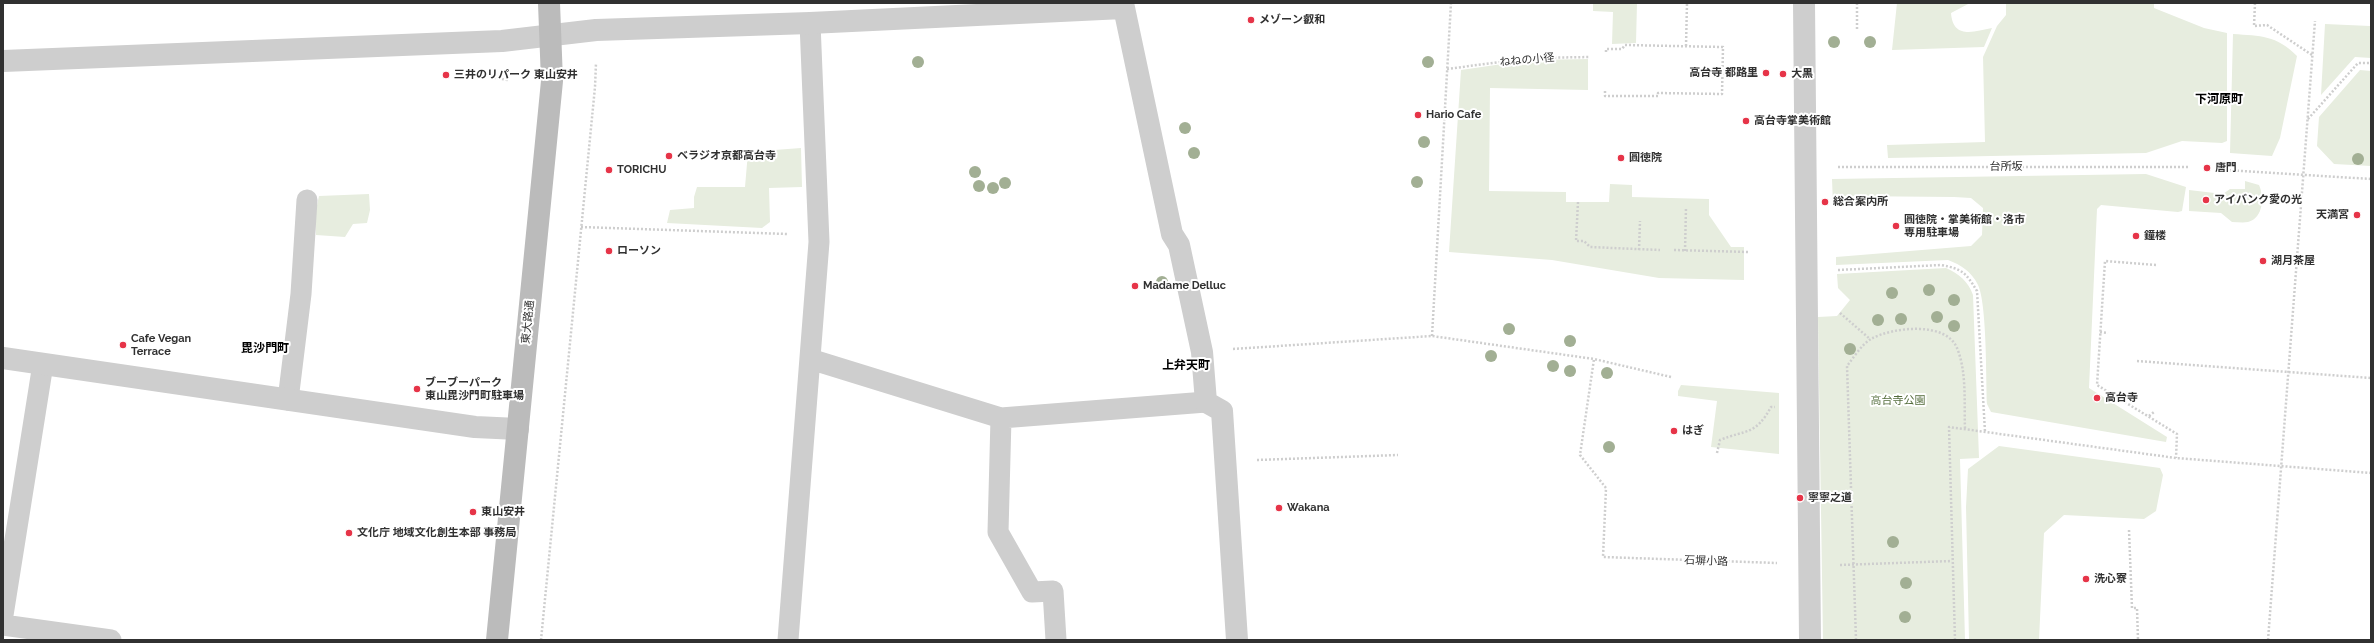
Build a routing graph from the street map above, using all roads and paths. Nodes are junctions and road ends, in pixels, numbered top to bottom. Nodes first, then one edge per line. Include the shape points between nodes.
1 (549, 3) edge
2 (1451, 3) edge
3 (1686, 3) edge
4 (1804, 3) edge
5 (1857, 3) edge
6 (2255, 3) edge
7 (1123, 5) edge
8 (2315, 21) dead end
9 (810, 23) junction
10 (1857, 29) dead end
11 (550, 34) junction
12 (1686, 46) junction
13 (1606, 54) dead end
14 (1590, 56) dead end
15 (2312, 56) junction
16 (596, 59) dead end
17 (3, 61) edge
18 (2371, 63) edge
19 (1447, 68) junction
20 (495, 78) dead end
21 (508, 80) dead end
22 (1605, 91) dead end
23 (2308, 119) junction
24 (1832, 167) dead end
25 (2188, 167) dead end
26 (2225, 170) dead end
27 (2303, 175) junction
28 (2371, 179) edge
29 (307, 200) dead end
30 (1578, 202) dead end
31 (1686, 207) dead end
32 (1640, 221) dead end
33 (581, 227) junction
34 (819, 236) junction
35 (1639, 250) junction
36 (1660, 250) dead end
37 (1674, 250) dead end
38 (1685, 251) junction
39 (1748, 252) dead end
40 (2156, 265) dead end
41 (1807, 271) junction
42 (1842, 315) dead end
43 (2100, 332) junction
44 (2108, 333) dead end
45 (1432, 336) junction
46 (1870, 339) junction
47 (1202, 352) junction
48 (3, 358) edge
49 (810, 359) junction
50 (1594, 359) junction
51 (2137, 361) dead end
52 (43, 364) junction
53 (2287, 372) junction
54 (1671, 378) dead end
55 (2371, 378) edge
56 (288, 400) junction
57 (1206, 402) junction
58 (1780, 407) dead end
59 (2154, 412) dead end
60 (2148, 416) junction
61 (1001, 418) junction
62 (1965, 429) junction
63 (518, 430) junction
64 (1985, 432) junction
65 (1717, 453) dead end
66 (1398, 455) dead end
67 (2176, 458) junction
68 (1225, 461) junction
69 (2280, 466) junction
70 (2371, 473) edge
71 (2130, 530) dead end
72 (1952, 561) junction
73 (1809, 565) junction
74 (1843, 565) dead end
75 (1853, 565) junction
76 (3, 616) edge
77 (3, 625) edge
78 (111, 640) edge
79 (498, 640) edge
80 (541, 640) edge
81 (788, 640) edge
82 (1056, 640) edge
83 (1237, 640) edge
84 (1810, 640) edge
85 (1856, 640) edge
86 (1955, 640) edge
87 (2138, 640) edge
88 (2268, 640) edge

1 - 11 main road, 東大路通
2 - 19 path
3 - 12 path
4 - 41 street
5 - 10 path
6 - 15 path via 2254,26 2267,25
7 - 9 street
7 - 47 street via 1172,234 1179,245
8 - 15 path
9 - 11 street via 596,30
9 - 34 lane
11 - 17 street via 502,41
11 - 63 main road, 東大路通 via 552,81
12 - 13 path via 1625,45 1622,49 1606,49
12 - 22 path via 1723,47 1722,94 1658,93 1658,96 1605,96
14 - 19 path, ねねの小径 via 1530,58
15 - 23 path
16 - 33 path
18 - 23 path via 2358,63
19 - 45 path
20 - 21 path
23 - 27 path
24 - 25 path, 台所坂
26 - 27 path
27 - 28 path
27 - 53 path
29 - 56 lane via 301,294
30 - 35 path via 1576,241 1584,241 1590,247
31 - 38 path
32 - 35 path
33 - 34 path
33 - 80 path
34 - 49 lane
35 - 36 path
37 - 38 path
38 - 39 path
40 - 43 path via 2105,262
41 - 64 path via 1900,266 1958,268 1969,278 1977,292
41 - 73 street
42 - 46 path
43 - 44 path
43 - 60 path via 2097,385
45 - 47 path
45 - 50 path
46 - 62 path via 1887,332 1919,329 1941,331 1957,346 1963,369
46 - 75 path via 1847,366
47 - 57 street
48 - 52 street
49 - 61 lane
49 - 81 lane
50 - 54 path
50 - 73 path, 石塀小路 via 1580,456 1606,488 1603,557
51 - 53 path
52 - 56 street
52 - 76 lane
53 - 55 path
53 - 69 path
56 - 63 street
57 - 61 lane
57 - 68 street via 1222,411
58 - 65 path via 1771,407 1756,428 1720,440
59 - 60 path
60 - 67 path via 2177,434
61 - 82 lane via 998,532 1032,592 1053,591
62 - 64 path
62 - 72 path via 1949,427
63 - 79 main road, 東大路通
64 - 67 path
66 - 68 path
67 - 69 path
68 - 83 street
69 - 70 path
69 - 88 path
71 - 87 path via 2132,608 2137,608
72 - 75 path
72 - 86 path
73 - 84 street
74 - 75 path
75 - 85 path
77 - 78 lane

